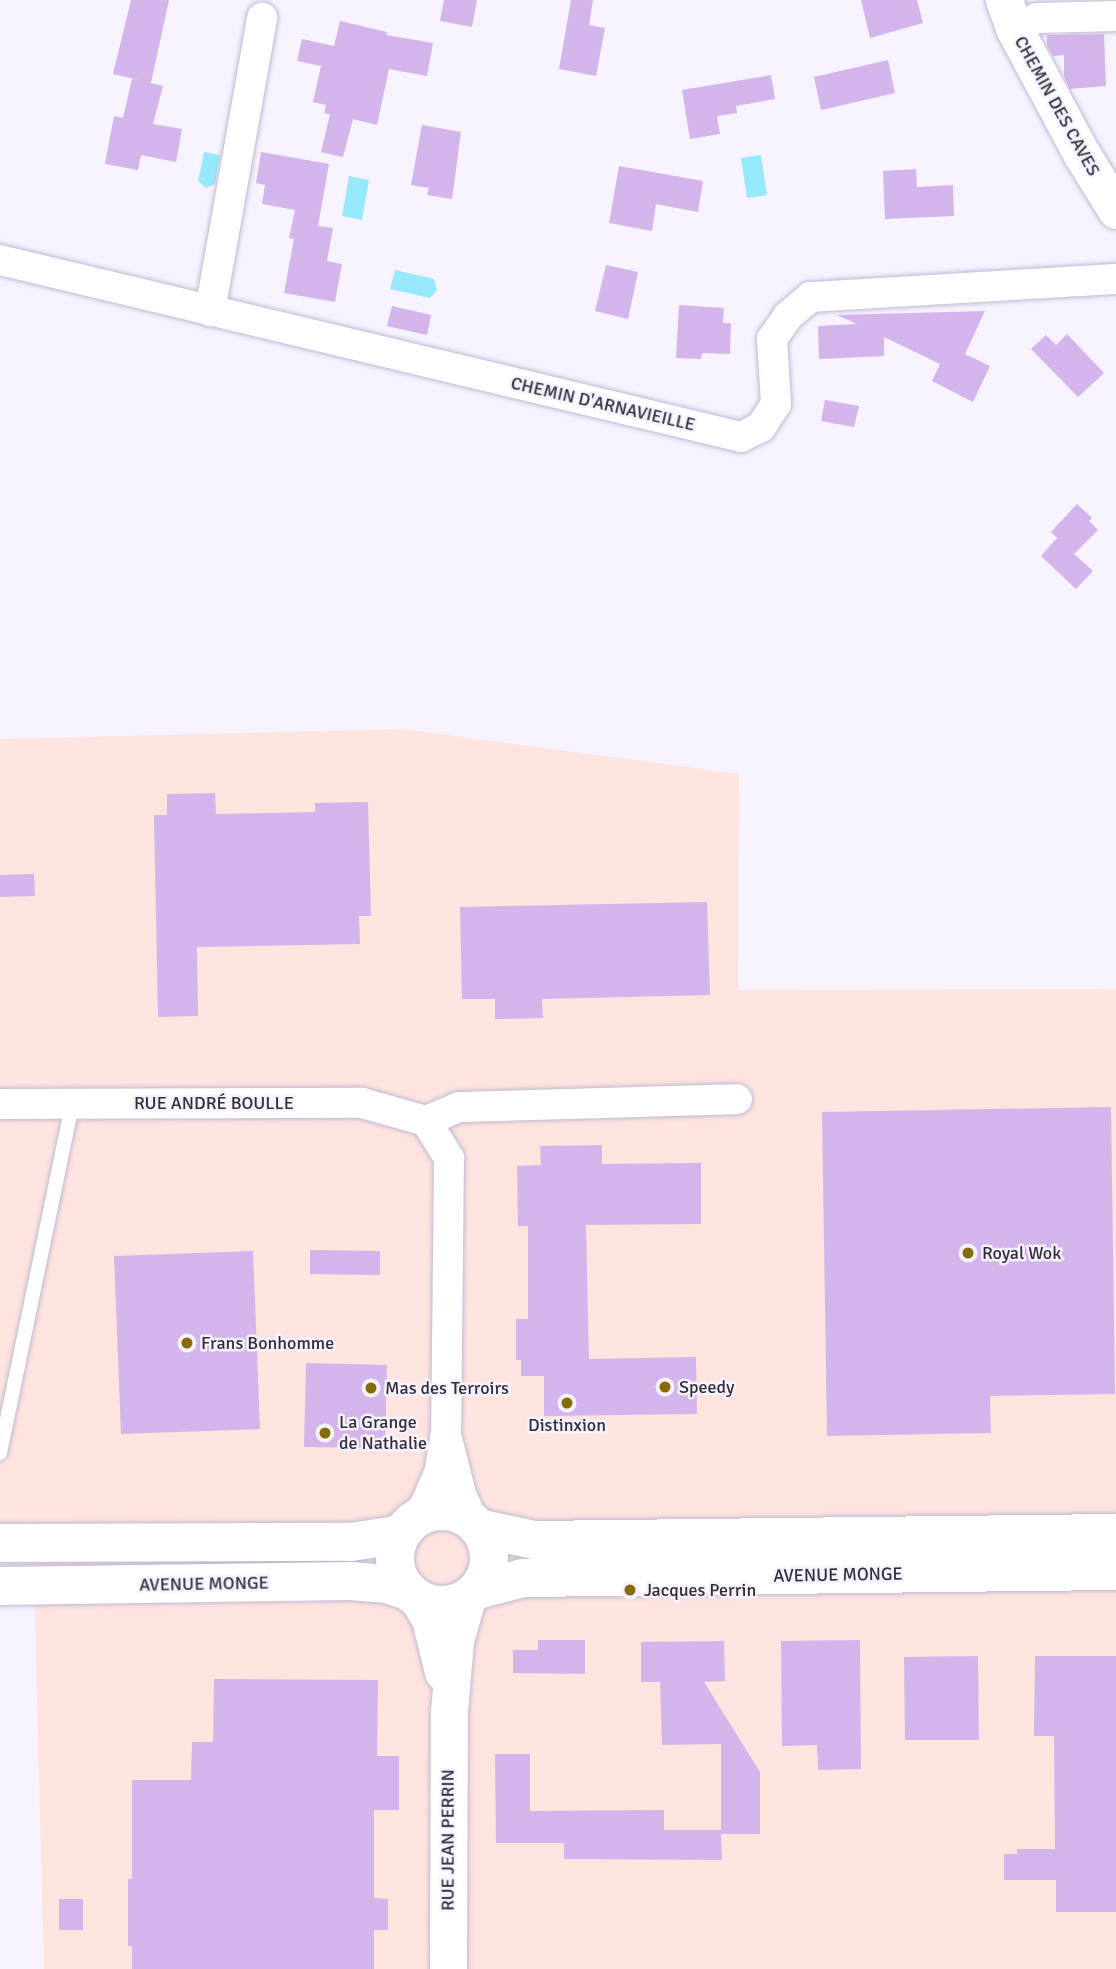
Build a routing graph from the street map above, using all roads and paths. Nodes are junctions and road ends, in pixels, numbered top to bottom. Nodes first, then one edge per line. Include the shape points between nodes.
1 (1009, 14) edge
2 (1116, 16) edge
3 (262, 18) dead end
4 (1116, 210) edge
5 (0, 261) edge
6 (1116, 279) edge
7 (210, 311) junction
8 (737, 1099) dead end
9 (0, 1104) edge
10 (72, 1104) junction
11 (426, 1122) junction
12 (446, 1431) junction
13 (0, 1453) edge
14 (409, 1525) junction
15 (476, 1526) junction
16 (1116, 1532) edge
17 (0, 1543) edge
18 (1116, 1571) edge
19 (0, 1586) edge
20 (472, 1594) junction
21 (412, 1595) junction
22 (450, 1711) junction
23 (447, 1969) edge

1 - 2 street
1 - 4 street, CHEMIN DES CAVES
3 - 7 street
5 - 7 street, CHEMIN D'ARNAVIEILLE
6 - 7 street, CHEMIN D'ARNAVIEILLE via 811,297 788,316 772,339 776,404 761,427 741,437
8 - 11 street via 459,1107
9 - 10 street, RUE ANDRÉ BOULLE
10 - 11 street, RUE ANDRÉ BOULLE via 362,1103
10 - 13 lane
11 - 12 street via 449,1158
12 - 14 street via 440,1469 426,1503
12 - 15 street via 461,1494
14 - 15 main road via 428,1513 445,1511
14 - 17 main road via 397,1535 351,1542
14 - 21 main road via 396,1545 394,1561 398,1577
15 - 16 main road via 534,1540
15 - 20 main road via 485,1539 488,1566
18 - 20 main road, AVENUE MONGE via 523,1578
19 - 21 main road, AVENUE MONGE via 351,1581 387,1584
20 - 21 main road via 443,1606
20 - 22 street, RUE JEAN PERRIN via 455,1640
21 - 22 street, RUE JEAN PERRIN via 430,1619 439,1644
22 - 23 street, RUE JEAN PERRIN

